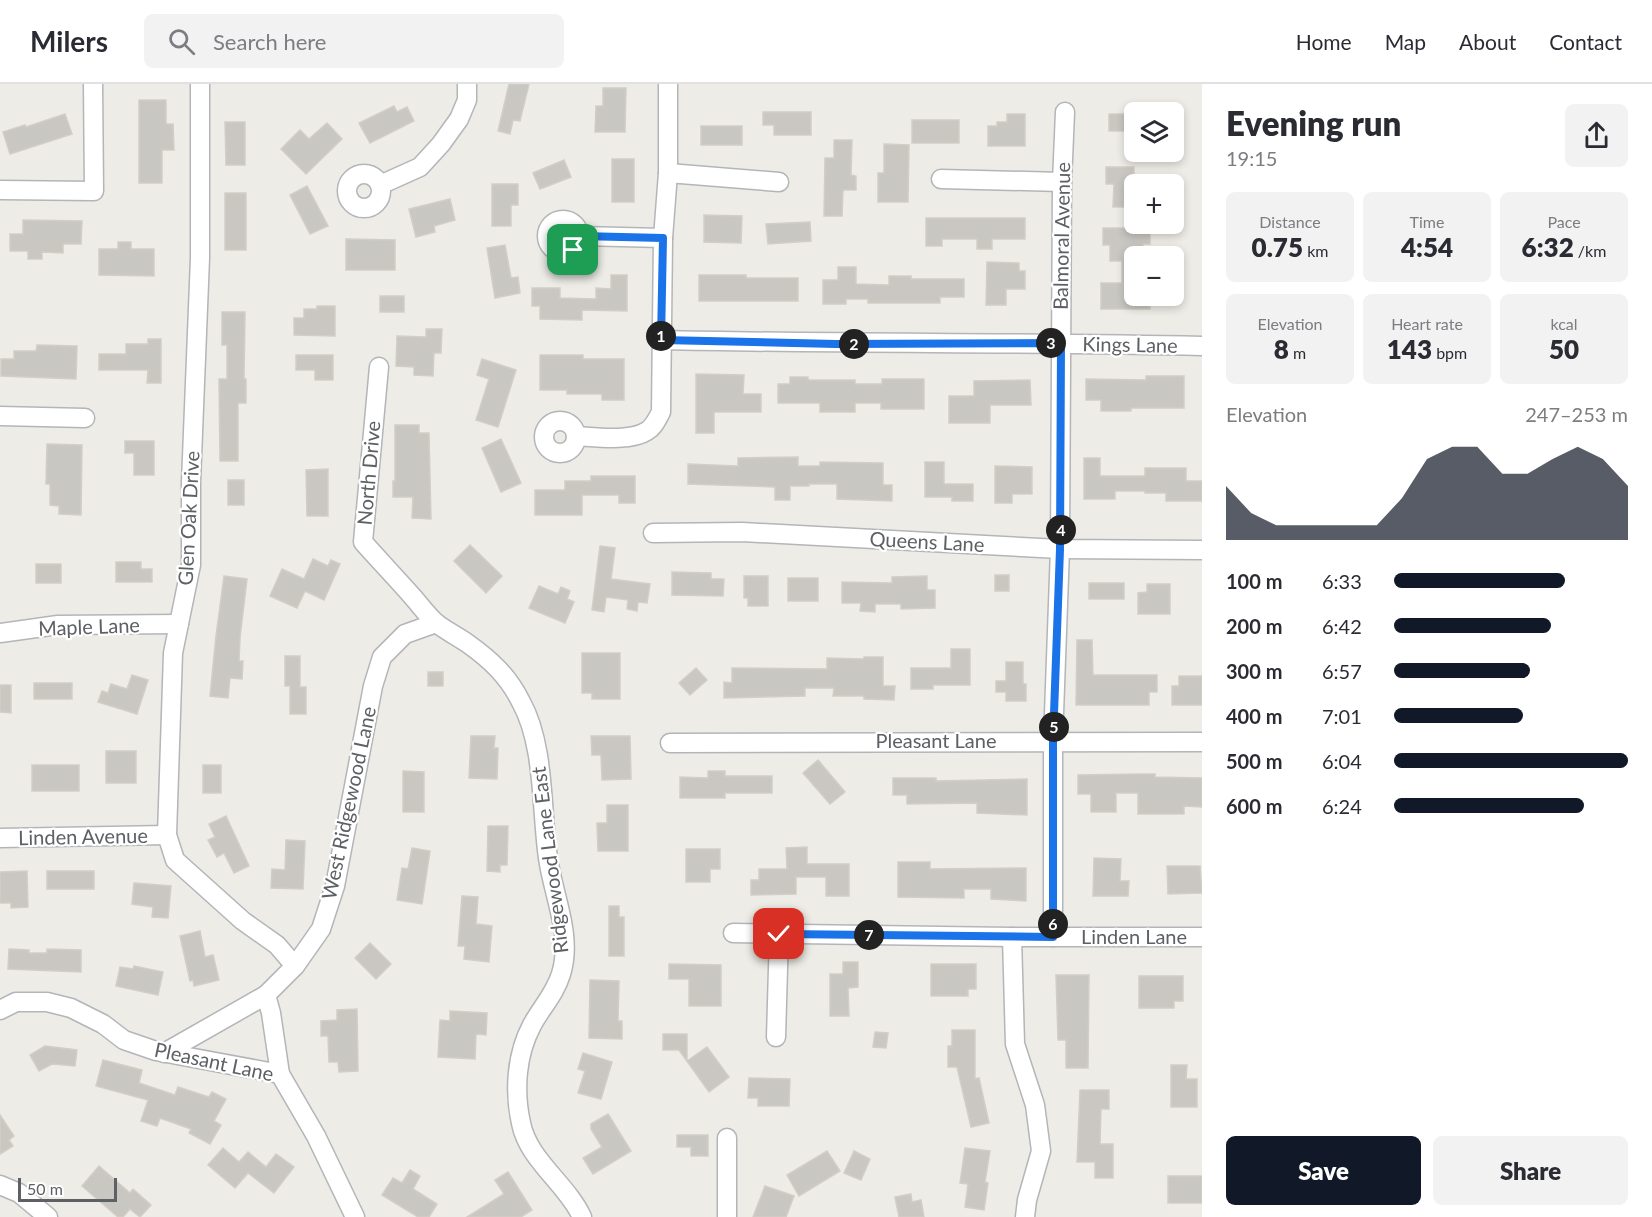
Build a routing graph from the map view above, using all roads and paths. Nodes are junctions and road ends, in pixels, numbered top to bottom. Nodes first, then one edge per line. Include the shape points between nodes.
1 (93, 84) edge
2 (200, 84) edge
3 (467, 84) edge
4 (668, 84) edge
5 (1065, 112) dead end
6 (668, 173) junction
7 (941, 179) dead end
8 (779, 182) dead end
9 (1062, 182) junction
10 (380, 185) dead end
11 (0, 190) edge
12 (580, 236) dead end
13 (663, 238) junction
14 (661, 340) junction
15 (1061, 343) junction
16 (1202, 346) edge
17 (379, 367) dead end
18 (0, 416) edge
19 (85, 418) dead end
20 (576, 436) dead end
21 (653, 533) dead end
22 (1060, 549) junction
23 (1202, 550) edge
24 (436, 623) junction
25 (179, 624) junction
26 (0, 633) edge
27 (1053, 741) junction
28 (1202, 741) edge
29 (670, 743) dead end
30 (167, 835) junction
31 (0, 838) edge
32 (733, 933) dead end
33 (779, 934) junction
34 (1012, 937) junction
35 (1053, 937) junction
36 (1202, 937) edge
37 (295, 966) junction
38 (266, 995) junction
39 (0, 1010) edge
40 (776, 1037) dead end
41 (164, 1053) junction
42 (280, 1074) junction
43 (727, 1138) dead end
44 (0, 1185) edge
45 (48, 1217) edge
46 (355, 1217) edge
47 (582, 1217) edge
48 (727, 1217) edge
49 (1025, 1217) edge

1 - 11 street via 94,191
2 - 25 street, Glen Oak Drive via 200,258 191,565
3 - 10 street via 467,100 459,119 441,144 420,167
4 - 6 street
5 - 9 street, Balmoral Avenue
6 - 8 street
6 - 13 street
7 - 9 street
9 - 15 street, Balmoral Avenue
12 - 13 street
13 - 14 street
14 - 15 street, Kings Lane
14 - 20 street via 661,412 655,424 632,437
15 - 16 street, Kings Lane
15 - 22 street, Balmoral Avenue
17 - 24 street, North Drive via 363,542
18 - 19 street
21 - 22 street, Queens Lane via 742,532
22 - 23 street, Queens Lane
22 - 27 street, Balmoral Avenue
24 - 37 street, West Ridgewood Lane via 405,634 382,657 372,686 334,886 321,928
24 - 47 street, Ridgewood Lane East via 503,673 522,704 536,741 548,861 559,904 564,948 561,973 522,1052 517,1096 521,1125 529,1142
25 - 26 street, Maple Lane via 58,625
25 - 30 street, Glen Oak Drive via 173,653
27 - 28 street, Pleasant Lane
27 - 29 street, Pleasant Lane
27 - 35 street, Balmoral Avenue
30 - 31 street, Linden Avenue
30 - 37 street, Glen Oak Drive via 175,860 243,921 277,945
32 - 33 street, Linden Lane
33 - 34 street, Linden Lane
33 - 40 street
34 - 35 street, Linden Lane
34 - 49 street via 1015,1044 1035,1105 1041,1151
35 - 36 street, Linden Lane
37 - 38 street, West Ridgewood Lane
38 - 41 street, West Ridgewood Lane
38 - 42 street
39 - 41 street, Pleasant Lane via 16,1002 47,1002 71,1008 124,1040
41 - 42 street, Pleasant Lane
42 - 46 street, Pleasant Lane via 316,1136
43 - 48 street
44 - 45 street via 19,1192

